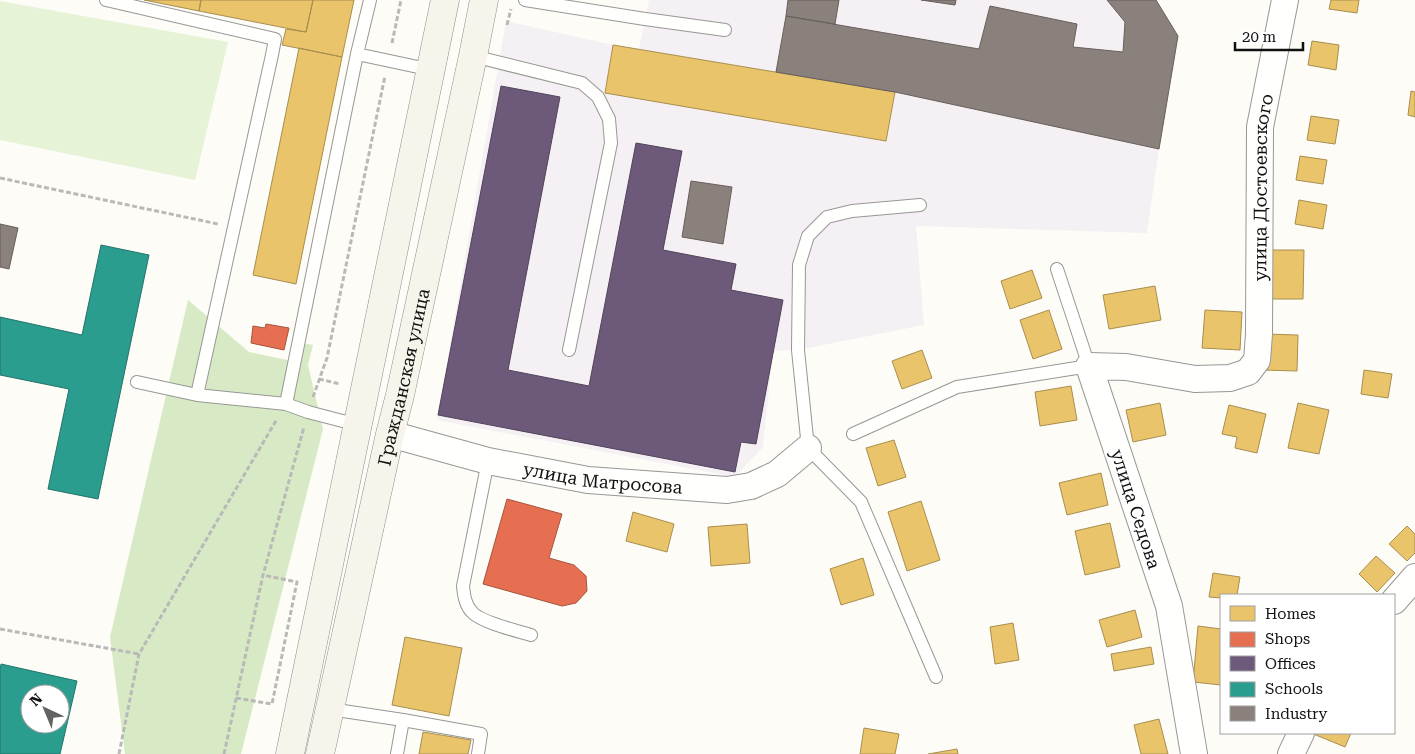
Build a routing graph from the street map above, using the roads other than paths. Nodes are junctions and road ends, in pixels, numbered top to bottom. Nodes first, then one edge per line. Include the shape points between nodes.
1 (106, 0) edge
2 (370, 0) edge
3 (445, 0) edge
4 (484, 0) edge
5 (524, 0) edge
6 (1286, 0) edge
7 (725, 30) dead end
8 (357, 54) junction
9 (473, 56) junction
10 (432, 70) junction
11 (920, 205) dead end
12 (1057, 269) dead end
13 (569, 350) dead end
14 (1089, 366) junction
15 (137, 382) dead end
16 (197, 395) junction
17 (286, 404) junction
18 (358, 425) junction
19 (390, 434) junction
20 (853, 434) dead end
21 (808, 448) junction
22 (488, 461) junction
23 (1415, 578) edge
24 (1395, 600) edge
25 (531, 635) dead end
26 (936, 676) dead end
27 (330, 709) junction
28 (403, 720) junction
29 (1300, 734) edge
30 (290, 754) edge
31 (320, 754) edge
32 (397, 754) edge
33 (478, 754) edge
34 (1194, 754) edge
35 (1291, 754) edge

1 - 16 lane via 275,39
2 - 8 lane
3 - 10 main road, Гражданская улица
4 - 9 main road, Гражданская улица
5 - 7 lane
6 - 14 street, улица Достоевского via 1260,127 1257,360 1248,372 1230,378 1195,379 1126,367
8 - 10 lane
8 - 17 lane
9 - 13 lane via 582,82 598,97 609,119 610,143
9 - 19 main road, Гражданская улица
10 - 18 main road, Гражданская улица
11 - 21 lane via 852,211 827,217 808,236 799,264 798,350
12 - 14 lane, улица Седова
14 - 20 lane via 957,388
14 - 34 street, улица Седова via 1169,606
15 - 16 lane
16 - 17 lane
17 - 18 lane
18 - 19 main road
18 - 30 main road, Гражданская улица
19 - 22 street, улица Матросова
19 - 27 main road, Гражданская улица
21 - 22 street, улица Матросова via 776,474 751,486 727,490 588,480
21 - 26 lane via 861,502
22 - 25 lane via 462,586 464,598 472,612 481,618
23 - 24 street
27 - 28 lane
27 - 31 main road, Гражданская улица
28 - 32 lane
28 - 33 lane via 481,734
29 - 35 street

